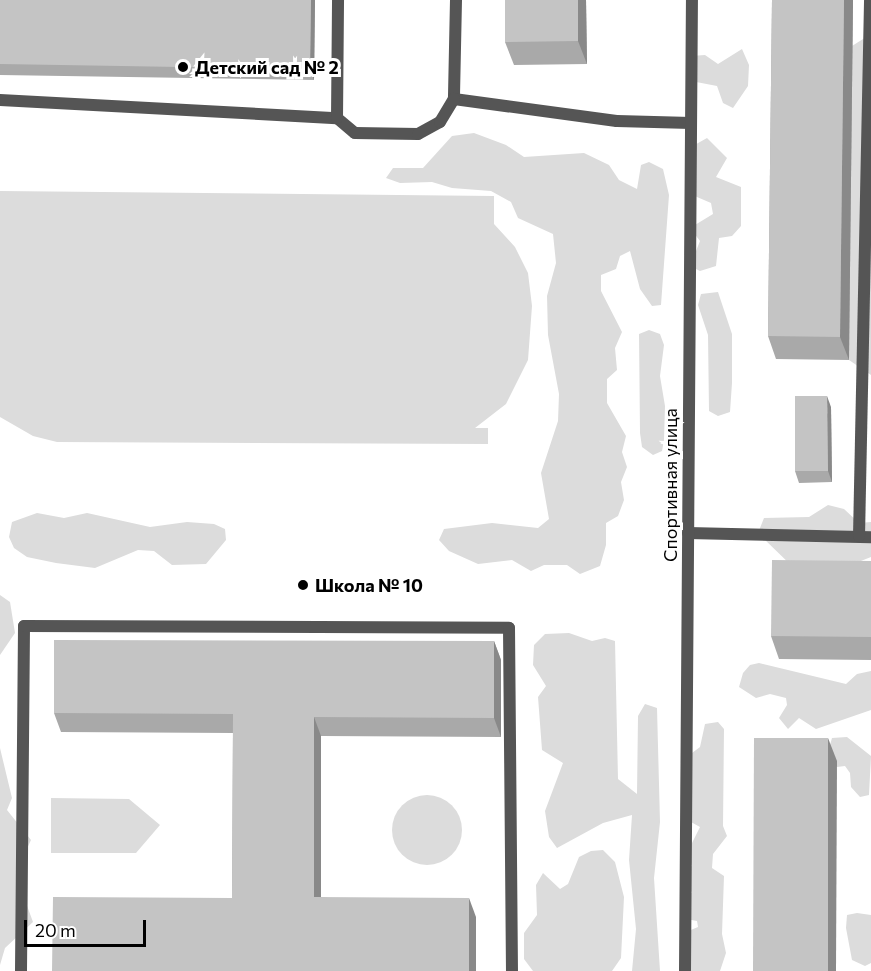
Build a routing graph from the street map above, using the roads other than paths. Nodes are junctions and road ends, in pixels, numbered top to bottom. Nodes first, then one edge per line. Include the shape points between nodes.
1 (338, 0) edge
2 (456, 0) edge
3 (692, 0) edge
4 (870, 0) edge
5 (454, 99) junction
6 (0, 100) edge
7 (337, 117) junction
8 (691, 123) junction
9 (688, 533) junction
10 (865, 536) edge
11 (21, 971) edge
12 (512, 971) edge
13 (685, 971) edge

1 - 7 street
2 - 5 street
3 - 8 street, Спортивная улица
4 - 10 street
5 - 7 street via 440,122 418,134 355,133
5 - 8 street via 617,121
6 - 7 street
8 - 9 street, Спортивная улица
9 - 10 street
9 - 13 street, Спортивная улица
11 - 12 street via 24,626 509,628

